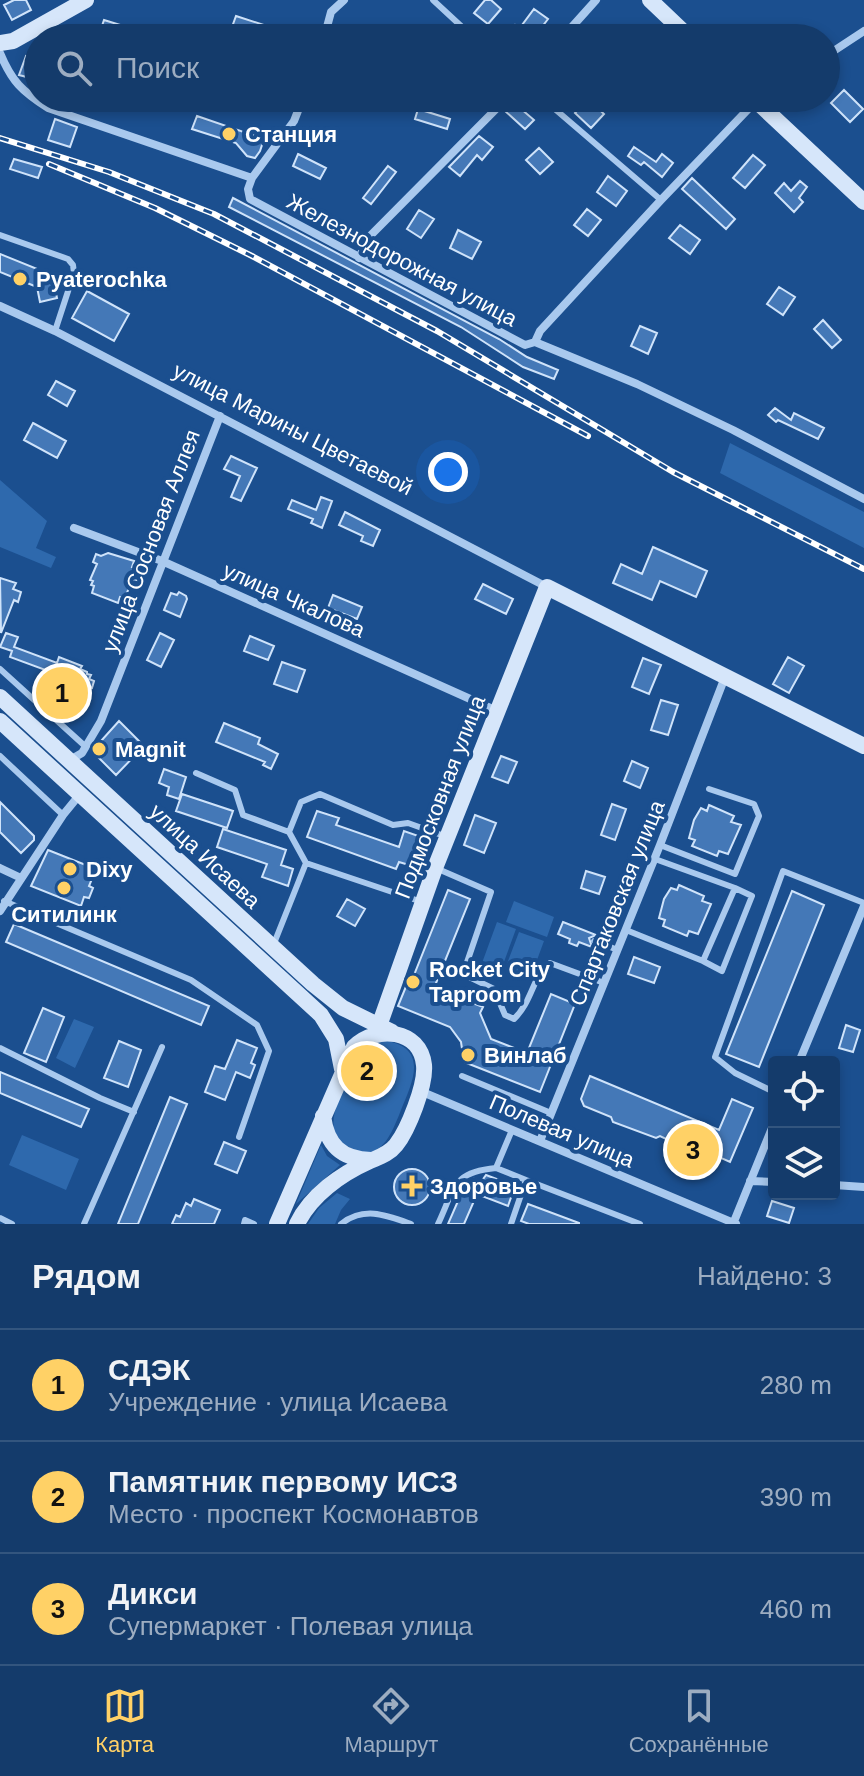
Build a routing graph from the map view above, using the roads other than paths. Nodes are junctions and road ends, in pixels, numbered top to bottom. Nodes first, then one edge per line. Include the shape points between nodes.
1 (86, 0) edge
2 (344, 0) edge
3 (433, 0) edge
4 (596, 0) edge
5 (650, 0) edge
6 (43, 24) edge
7 (328, 24) edge
8 (459, 24) edge
9 (575, 24) edge
10 (675, 24) edge
11 (864, 31) edge
12 (24, 35) edge
13 (0, 43) edge
14 (840, 47) edge
15 (0, 53) edge
16 (24, 92) edge
17 (60, 112) edge
18 (298, 112) edge
19 (493, 112) edge
20 (558, 112) edge
21 (745, 112) edge
22 (771, 112) edge
23 (252, 178) junction
24 (661, 200) junction
25 (864, 202) edge
26 (0, 235) edge
27 (359, 258) junction
28 (0, 306) edge
29 (55, 331) junction
30 (535, 342) junction
31 (220, 416) junction
32 (864, 499) edge
33 (74, 528) dead end
34 (162, 561) junction
35 (547, 587) junction
36 (0, 669) edge
37 (725, 677) junction
38 (0, 697) edge
39 (497, 711) junction
40 (0, 721) edge
41 (864, 746) edge
42 (86, 747) junction
43 (0, 756) edge
44 (69, 761) junction
45 (196, 773) dead end
46 (86, 788) junction
47 (709, 789) dead end
48 (63, 815) junction
49 (289, 832) junction
50 (447, 837) junction
51 (660, 845) junction
52 (655, 859) junction
53 (306, 863) junction
54 (0, 868) edge
55 (435, 868) junction
56 (21, 878) junction
57 (735, 888) junction
58 (422, 902) junction
59 (864, 904) edge
60 (2, 906) edge
61 (718, 926) junction
62 (626, 930) junction
63 (737, 934) junction
64 (594, 941) dead end
65 (272, 948) junction
66 (618, 950) junction
67 (703, 961) junction
68 (604, 983) junction
69 (385, 1029) junction
70 (162, 1047) dead end
71 (0, 1048) edge
72 (801, 1056) edge
73 (342, 1070) junction
74 (462, 1076) dead end
75 (768, 1089) edge
76 (420, 1091) junction
77 (134, 1112) junction
78 (551, 1113) junction
79 (323, 1116) junction
80 (772, 1128) edge
81 (512, 1130) junction
82 (239, 1137) dead end
83 (540, 1141) junction
84 (372, 1160) junction
85 (496, 1168) junction
86 (526, 1180) junction
87 (750, 1181) junction
88 (768, 1182) edge
89 (840, 1185) edge
90 (864, 1187) edge
91 (0, 1218) edge
92 (12, 1224) edge
93 (84, 1224) edge
94 (244, 1224) edge
95 (254, 1224) edge
96 (277, 1224) edge
97 (297, 1224) edge
98 (341, 1224) edge
99 (411, 1224) edge
100 (438, 1224) edge
101 (511, 1224) edge
102 (640, 1224) edge
103 (734, 1224) edge

1 - 6 main road
2 - 7 street via 331,12
3 - 8 lane
4 - 9 street
5 - 10 main road
11 - 14 street
12 - 13 main road
15 - 16 street
17 - 23 street
18 - 23 street
19 - 27 street via 369,237
20 - 24 lane
21 - 24 street
22 - 25 main road
23 - 27 street, Железнодорожная улица via 250,199
24 - 30 street
26 - 29 lane via 73,265
27 - 30 street, Железнодорожная улица via 525,345
28 - 29 street, улица Марины Цветаевой
29 - 31 street, улица Марины Цветаевой
30 - 32 street, Железнодорожная улица via 637,384
31 - 34 street, улица Сосновая Аллея
31 - 35 street, улица Марины Цветаевой
33 - 34 street, улица Чкалова
34 - 39 street, улица Чкалова
34 - 42 street, улица Сосновая Аллея via 112,694
35 - 37 main road, улица Марины Цветаевой
35 - 39 main road, Подмосковная улица
36 - 42 lane
37 - 41 main road, улица Марины Цветаевой
37 - 51 street, Спартаковская улица
38 - 44 main road, улица Исаева
39 - 50 main road, Подмосковная улица
40 - 46 main road, улица Исаева
42 - 44 street, улица Сосновая Аллея
43 - 48 lane
44 - 46 main road, улица Исаева
45 - 49 lane via 235,790 243,815
46 - 48 street
46 - 65 main road, улица Исаева
46 - 73 main road, улица Исаева via 321,1015 336,1039
47 - 51 lane via 754,804 759,816 735,874
48 - 56 street
49 - 50 lane via 301,802 320,794 393,825 408,823
49 - 53 lane
50 - 55 main road, Подмосковная улица
51 - 52 street, Спартаковская улица
52 - 57 lane
52 - 62 street, Спартаковская улица
53 - 58 lane
53 - 65 lane
54 - 56 street
55 - 58 main road, Подмосковная улица
55 - 68 lane via 491,892 462,970 494,989 505,1015 514,1019 525,1007 540,972 550,963
56 - 60 street
57 - 61 lane
57 - 63 lane via 752,896
58 - 69 main road, Подмосковная улица
59 - 72 street
59 - 75 lane via 783,871 715,1057
60 - 82 lane via 191,980 257,1025 269,1051
61 - 63 lane
61 - 67 lane
62 - 66 street, Спартаковская улица
62 - 67 lane
63 - 67 lane via 722,971
64 - 66 lane
65 - 69 main road, улица Исаева via 343,1008
66 - 68 street, Спартаковская улица
68 - 78 street, Спартаковская улица
69 - 73 main road via 361,1040
69 - 76 main road via 409,1039 422,1056
70 - 77 lane
71 - 77 lane
73 - 79 main road
74 - 78 lane
76 - 81 street, Полевая улица
76 - 84 main road via 395,1146
77 - 93 lane
78 - 83 street, Спартаковская улица
79 - 84 main road via 328,1139 339,1152
79 - 96 main road
80 - 87 street
81 - 83 street, Полевая улица
81 - 85 lane
83 - 103 street, Полевая улица
84 - 97 main road via 329,1187
85 - 86 lane
85 - 100 lane via 470,1171 460,1178
86 - 101 lane
86 - 102 lane
87 - 88 street
87 - 103 street
89 - 90 street
91 - 92 lane
94 - 95 lane
98 - 99 lane via 351,1216 378,1212

